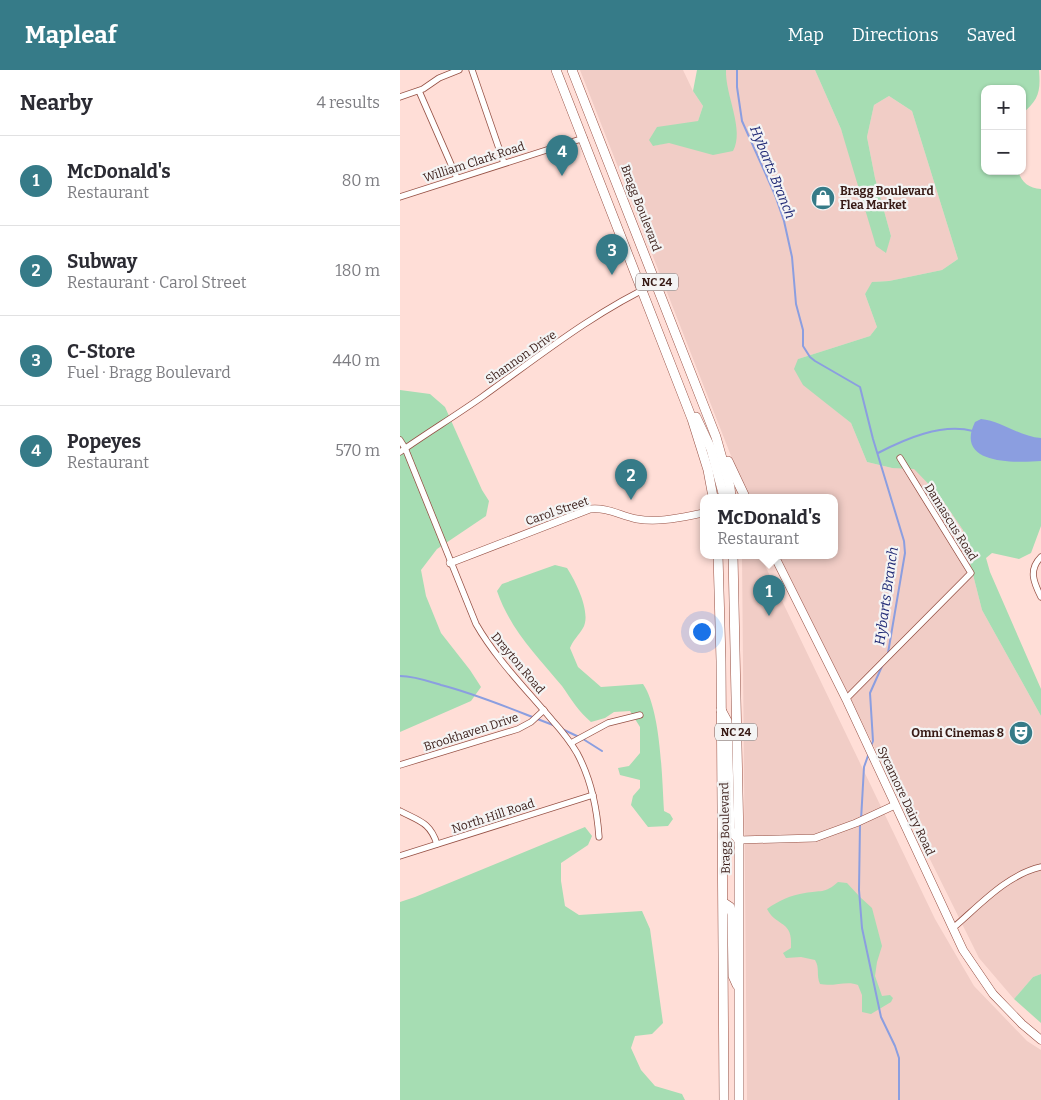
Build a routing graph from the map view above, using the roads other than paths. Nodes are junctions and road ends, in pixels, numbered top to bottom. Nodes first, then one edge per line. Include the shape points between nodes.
1 (459, 70) edge
2 (472, 70) edge
3 (556, 70) edge
4 (572, 70) edge
5 (419, 91) junction
6 (400, 97) edge
7 (584, 138) junction
8 (504, 163) junction
9 (457, 178) junction
10 (400, 196) edge
11 (657, 283) junction
12 (642, 290) junction
13 (680, 386) junction
14 (716, 437) junction
15 (400, 440) edge
16 (403, 450) edge
17 (900, 458) dead end
18 (712, 494) edge
19 (723, 494) edge
20 (731, 494) edge
21 (744, 494) edge
22 (700, 514) edge
23 (1041, 557) edge
24 (718, 559) edge
25 (733, 559) edge
26 (776, 559) edge
27 (450, 563) junction
28 (1041, 597) edge
29 (846, 699) junction
30 (721, 709) junction
31 (544, 710) junction
32 (640, 715) dead end
33 (571, 743) junction
34 (400, 765) edge
35 (593, 795) junction
36 (895, 805) junction
37 (400, 810) edge
38 (599, 837) dead end
39 (739, 840) junction
40 (437, 844) junction
41 (400, 856) edge
42 (1041, 867) edge
43 (724, 903) junction
44 (953, 928) junction
45 (739, 987) junction
46 (1041, 1040) edge
47 (724, 1100) edge
48 (739, 1100) edge

1 - 5 street
2 - 8 street
3 - 7 main road, NC 24
4 - 11 main road, Bragg Boulevard / NC 24
5 - 6 street
5 - 9 street
7 - 8 street, William Clark Road
7 - 12 main road, NC 24
8 - 9 street, William Clark Road
9 - 10 street, William Clark Road
11 - 12 street, Shannon Drive
11 - 14 main road, Bragg Boulevard / NC 24
12 - 13 main road, NC 24
12 - 16 street, Shannon Drive via 586,324
13 - 18 main road, NC 24 via 708,470
13 - 19 main road via 712,449
14 - 20 main road, Bragg Boulevard / NC 24
14 - 21 main road
15 - 16 street, Drayton Road
16 - 27 street, Drayton Road
17 - 29 street, Damascus Road via 971,573
22 - 27 street, Carol Street via 650,520 602,508 590,509
23 - 28 street via 1035,564 1033,575
24 - 30 main road, Bragg Boulevard / NC 24
25 - 39 main road, Bragg Boulevard / NC 24
26 - 29 main road, Sycamore Dairy Road
27 - 31 street, Drayton Road via 481,634
29 - 36 main road, Sycamore Dairy Road
30 - 39 main road via 727,721 730,830
30 - 43 main road, Bragg Boulevard / NC 24
31 - 33 street, Drayton Road
31 - 34 street, Brookhaven Drive via 518,729
32 - 33 street via 608,723
33 - 35 street, Drayton Road via 584,766
35 - 38 street, Drayton Road
35 - 40 street, North Hill Road
36 - 39 street via 858,823 815,838
36 - 44 main road, Sycamore Dairy Road
37 - 40 street via 429,827
39 - 45 main road, Bragg Boulevard / NC 24
40 - 41 street, North Hill Road
42 - 44 street via 1014,877
43 - 45 main road via 732,914 733,976
43 - 47 main road, Bragg Boulevard / NC 24
44 - 46 main road, Sycamore Dairy Road via 966,955 993,994
45 - 48 main road, Bragg Boulevard / NC 24

